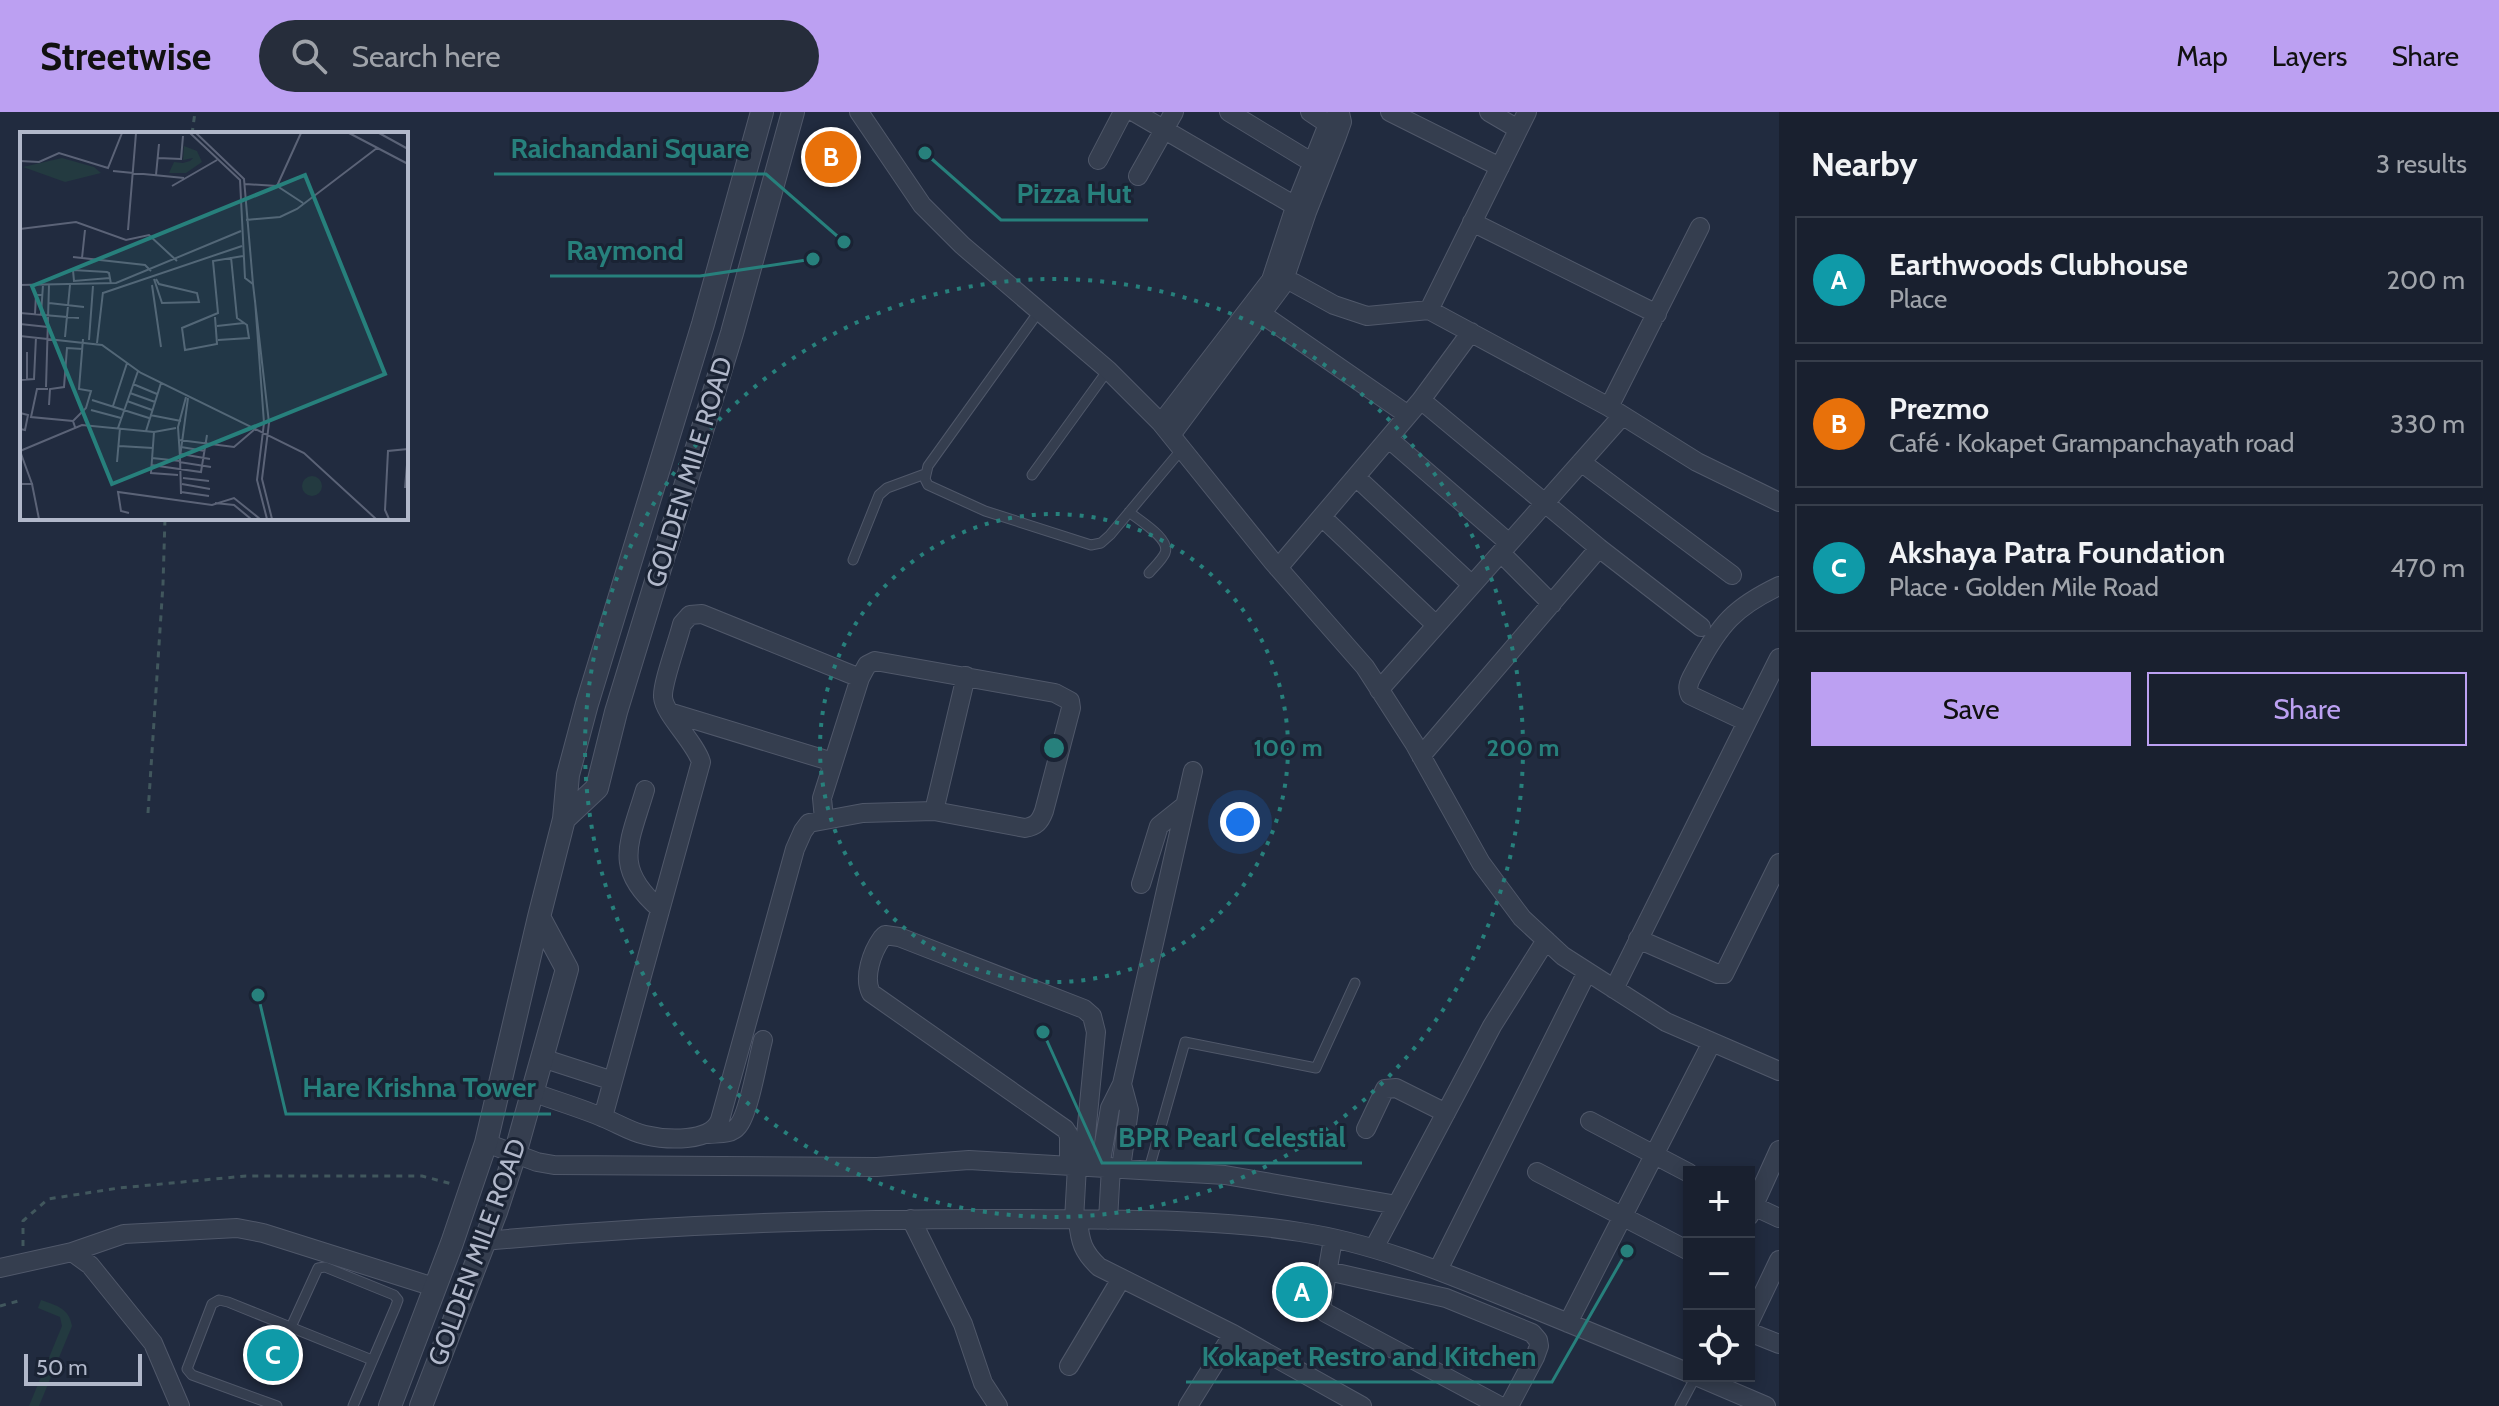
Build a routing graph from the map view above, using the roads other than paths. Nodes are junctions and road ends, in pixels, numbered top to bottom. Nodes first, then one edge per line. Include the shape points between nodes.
1 (762, 112) edge
2 (793, 112) edge
3 (859, 112) edge
4 (1123, 112) edge
5 (1134, 112) edge
6 (1174, 112) edge
7 (1229, 112) edge
8 (1310, 112) edge
9 (1390, 112) edge
10 (1489, 112) edge
11 (1336, 116) edge
12 (1522, 120) edge
13 (1164, 130) junction
14 (1098, 160) dead end
15 (1313, 163) junction
16 (1500, 167) junction
17 (1138, 176) dead end
18 (1301, 209) junction
19 (1472, 222) junction
20 (1700, 227) dead end
21 (1294, 283) dead end
22 (1040, 310) junction
23 (1257, 310) junction
24 (1429, 310) junction
25 (1657, 314) junction
26 (1471, 332) junction
27 (1108, 370) junction
28 (1421, 400) junction
29 (1616, 412) junction
30 (1408, 415) junction
31 (1172, 435) junction
32 (1389, 439) junction
33 (1581, 462) junction
34 (925, 474) junction
35 (1032, 475) dead end
36 (1356, 477) junction
37 (1779, 502) edge
38 (1545, 504) junction
39 (1129, 512) junction
40 (1322, 517) junction
41 (1505, 548) junction
42 (1599, 548) junction
43 (853, 560) dead end
44 (1278, 568) junction
45 (1149, 573) dead end
46 (1732, 575) dead end
47 (1472, 585) junction
48 (1779, 586) edge
49 (1552, 604) junction
50 (1436, 625) junction
51 (1701, 627) dead end
52 (1779, 658) edge
53 (966, 676) junction
54 (860, 678) junction
55 (1379, 690) junction
56 (669, 712) junction
57 (1747, 722) junction
58 (1421, 756) junction
59 (833, 762) junction
60 (1193, 771) dead end
61 (645, 790) dead end
62 (1184, 806) junction
63 (934, 811) junction
64 (564, 819) junction
65 (824, 819) junction
66 (1165, 833) dead end
67 (1779, 863) edge
68 (1141, 884) dead end
69 (660, 909) junction
70 (539, 917) junction
71 (1158, 923) junction
72 (1546, 940) junction
73 (1642, 941) junction
74 (1587, 972) junction
75 (1355, 983) dead end
76 (1618, 992) junction
77 (763, 1040) dead end
78 (1712, 1042) junction
79 (542, 1058) junction
80 (1779, 1071) edge
81 (613, 1081) junction
82 (532, 1092) junction
83 (1446, 1113) junction
84 (603, 1117) junction
85 (1590, 1121) dead end
86 (1366, 1129) dead end
87 (1077, 1131) junction
88 (708, 1134) junction
89 (486, 1143) junction
90 (1779, 1150) edge
91 (515, 1154) junction
92 (1654, 1155) junction
93 (1093, 1167) junction
94 (1149, 1169) junction
95 (1683, 1170) edge
96 (1537, 1172) dead end
97 (1755, 1199) edge
98 (1397, 1205) junction
99 (1755, 1211) edge
100 (1623, 1216) junction
101 (1779, 1218) edge
102 (911, 1219) junction
103 (1073, 1220) junction
104 (1108, 1220) junction
105 (1339, 1240) junction
106 (485, 1241) junction
107 (1374, 1248) junction
108 (1683, 1248) edge
109 (72, 1252) junction
110 (1779, 1260) edge
111 (0, 1268) edge
112 (1438, 1270) junction
113 (1334, 1272) junction
114 (1121, 1279) junction
115 (434, 1287) junction
116 (1755, 1310) edge
117 (1568, 1323) junction
118 (291, 1327) junction
119 (1233, 1334) junction
120 (1755, 1334) edge
121 (1779, 1344) edge
122 (372, 1360) junction
123 (1069, 1366) dead end
124 (1683, 1371) edge
125 (1688, 1382) edge
126 (1723, 1382) edge
127 (1332, 1389) junction
128 (180, 1406) edge
129 (277, 1406) edge
130 (353, 1406) edge
131 (390, 1406) edge
132 (421, 1406) edge
133 (998, 1406) edge
134 (1188, 1406) edge
135 (1323, 1406) edge
136 (1362, 1406) edge
137 (1500, 1406) edge
138 (1509, 1406) edge
139 (1680, 1406) edge
140 (1766, 1406) edge

1 - 64 street, GOLDEN MILE ROAD via 587,704 568,775
2 - 64 street, GOLDEN MILE ROAD via 597,788
3 - 22 street via 922,205
4 - 14 street
5 - 13 street
6 - 13 street
7 - 15 street
8 - 11 street
9 - 16 street
10 - 12 street
11 - 15 street
11 - 18 street via 1342,122
12 - 16 street
13 - 17 street
13 - 18 street
15 - 18 street
16 - 19 street
18 - 23 street via 1282,286
19 - 24 street
19 - 25 street
20 - 25 street
21 - 24 street via 1367,316
22 - 27 street
22 - 34 lane
23 - 30 street
23 - 31 street
24 - 26 street
25 - 29 street
26 - 28 street
26 - 29 street
27 - 31 street
27 - 35 lane
28 - 30 street
28 - 38 street
29 - 33 street
29 - 37 street via 1697,462
30 - 32 street
31 - 39 lane
31 - 44 street
32 - 36 street
32 - 41 street
33 - 38 street
33 - 46 street
34 - 39 lane via 928,485 985,511 1091,545 1101,543
34 - 43 lane via 879,495
36 - 40 street
36 - 47 street
38 - 41 street
38 - 42 street
39 - 45 lane via 1165,541 1164,555
40 - 44 street
40 - 50 street
41 - 47 street
41 - 49 street
42 - 49 street
42 - 51 street
44 - 55 street
47 - 50 street
48 - 57 street via 1750,600 1716,632 1688,685 1690,695
49 - 58 street
50 - 55 street
52 - 57 street
53 - 54 street via 875,661
53 - 63 street
53 - 63 street via 1055,693 1070,701 1071,708 1044,811 1034,826
54 - 56 street via 694,614 682,624 663,697
54 - 59 street
55 - 58 street
56 - 59 street
56 - 69 street via 697,748 701,762
57 - 73 street
58 - 72 street via 1481,863 1522,918
59 - 65 street via 822,798
60 - 62 street
61 - 69 street via 628,867 639,890
62 - 68 street via 1159,826
62 - 71 street
63 - 65 street
64 - 70 street, GOLDEN MILE ROAD
65 - 88 street via 809,823 795,849 720,1120
66 - 71 street via 1151,889
67 - 73 street via 1724,974
69 - 81 street
70 - 79 street, GOLDEN MILE ROAD via 567,969
70 - 89 street, GOLDEN MILE ROAD
71 - 93 street via 1122,1084 1129,1110
72 - 74 street
72 - 83 street
73 - 76 street
74 - 76 street
74 - 112 street
75 - 94 lane via 1316,1068 1185,1042
76 - 78 street
77 - 88 street via 738,1126
78 - 80 street
78 - 92 street
79 - 81 street
79 - 82 street, GOLDEN MILE ROAD
81 - 84 street
82 - 84 street
82 - 91 street, GOLDEN MILE ROAD
83 - 86 street via 1396,1088 1385,1089
83 - 98 street
84 - 88 street via 645,1135
85 - 92 street
87 - 87 street via 871,993 867,979 885,935 1092,1016 1096,1032
87 - 93 street
89 - 91 street
89 - 115 street, GOLDEN MILE ROAD
90 - 97 street
91 - 93 street via 554,1165 877,1167 969,1160
91 - 106 street, GOLDEN MILE ROAD
92 - 95 street
92 - 100 street
93 - 94 street
93 - 103 street
93 - 104 street
94 - 98 street via 1225,1175
96 - 100 street
98 - 107 street
99 - 101 street
100 - 108 street
100 - 117 street
102 - 103 street
102 - 106 street via 654,1227
102 - 133 street
103 - 104 street
103 - 114 street via 1086,1255
104 - 105 street via 1222,1225
105 - 107 street
105 - 113 street
106 - 132 street, GOLDEN MILE ROAD
107 - 112 street
109 - 111 street
109 - 115 street via 124,1234 237,1228
109 - 128 street via 90,1265 153,1343
110 - 116 street
112 - 117 street
113 - 137 street via 1321,1307 1326,1313
113 - 138 street via 1446,1298 1532,1333 1537,1351
114 - 119 street
114 - 123 street
115 - 131 street, GOLDEN MILE ROAD
117 - 124 street
118 - 122 lane
118 - 122 lane via 318,1268 394,1295 398,1300
118 - 129 lane via 219,1300 212,1304 187,1369
119 - 127 street
119 - 134 street
120 - 121 street
122 - 130 lane
125 - 139 lane
126 - 140 street
127 - 135 street
127 - 136 street

